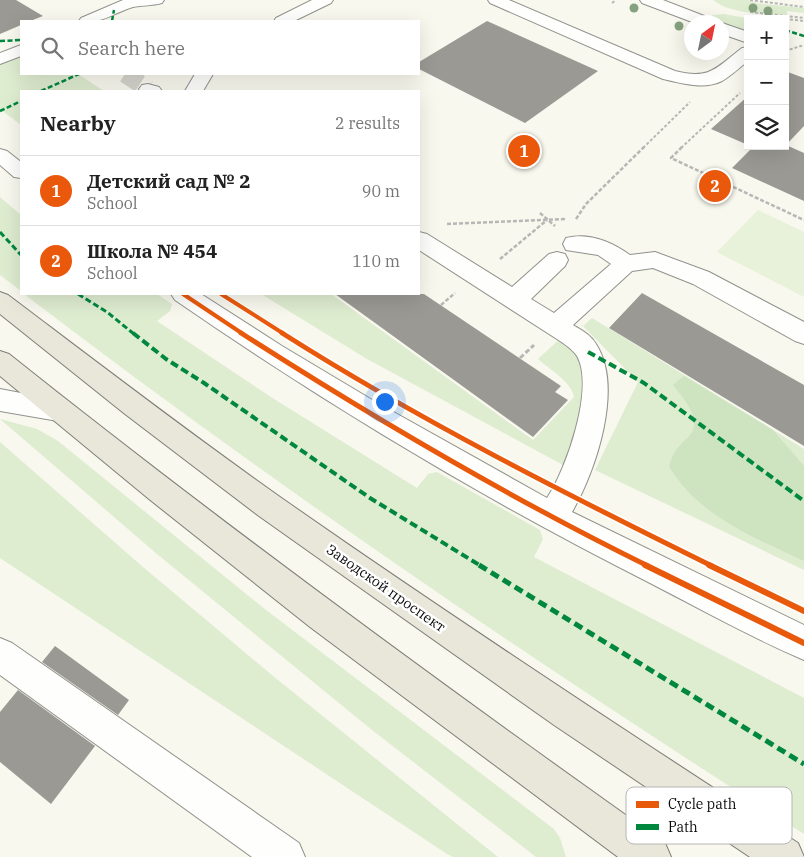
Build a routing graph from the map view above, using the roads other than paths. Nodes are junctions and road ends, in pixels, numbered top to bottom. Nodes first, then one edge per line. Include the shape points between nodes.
1 (156, 0) edge
2 (325, 0) edge
3 (496, 0) edge
4 (648, 0) edge
5 (128, 1) edge
6 (688, 15) edge
7 (89, 20) edge
8 (284, 20) edge
9 (729, 31) edge
10 (744, 36) edge
11 (20, 50) edge
12 (744, 55) edge
13 (0, 59) edge
14 (203, 75) edge
15 (195, 90) edge
16 (0, 155) edge
17 (20, 171) edge
18 (420, 241) edge
19 (574, 244) road end
20 (557, 260) dead end
21 (626, 264) junction
22 (184, 295) edge
23 (514, 300) junction
24 (0, 301) edge
25 (555, 326) junction
26 (804, 334) edge
27 (0, 361) edge
28 (0, 400) edge
29 (58, 410) junction
30 (552, 517) junction
31 (804, 643) edge
32 (0, 655) edge
33 (677, 787) edge
34 (626, 839) edge
35 (633, 844) edge
36 (764, 844) edge
37 (285, 857) edge
38 (651, 857) edge
39 (784, 857) edge

1 - 5 street
2 - 8 street
3 - 12 street via 685,80 716,77
4 - 6 street
5 - 7 street
9 - 10 street
11 - 13 street
14 - 15 street
16 - 17 street
18 - 23 street
19 - 21 street via 604,248
20 - 23 street
21 - 25 street
21 - 26 street via 655,260 701,278
22 - 30 street via 356,405
23 - 25 street
24 - 33 main road, Заводской проспект via 269,506 566,714
25 - 30 street via 576,339 588,352 594,388 589,429 574,479
27 - 29 main road
28 - 29 street
29 - 34 main road via 268,575
30 - 31 street
32 - 37 street
35 - 38 main road
36 - 39 main road, Заводской проспект

